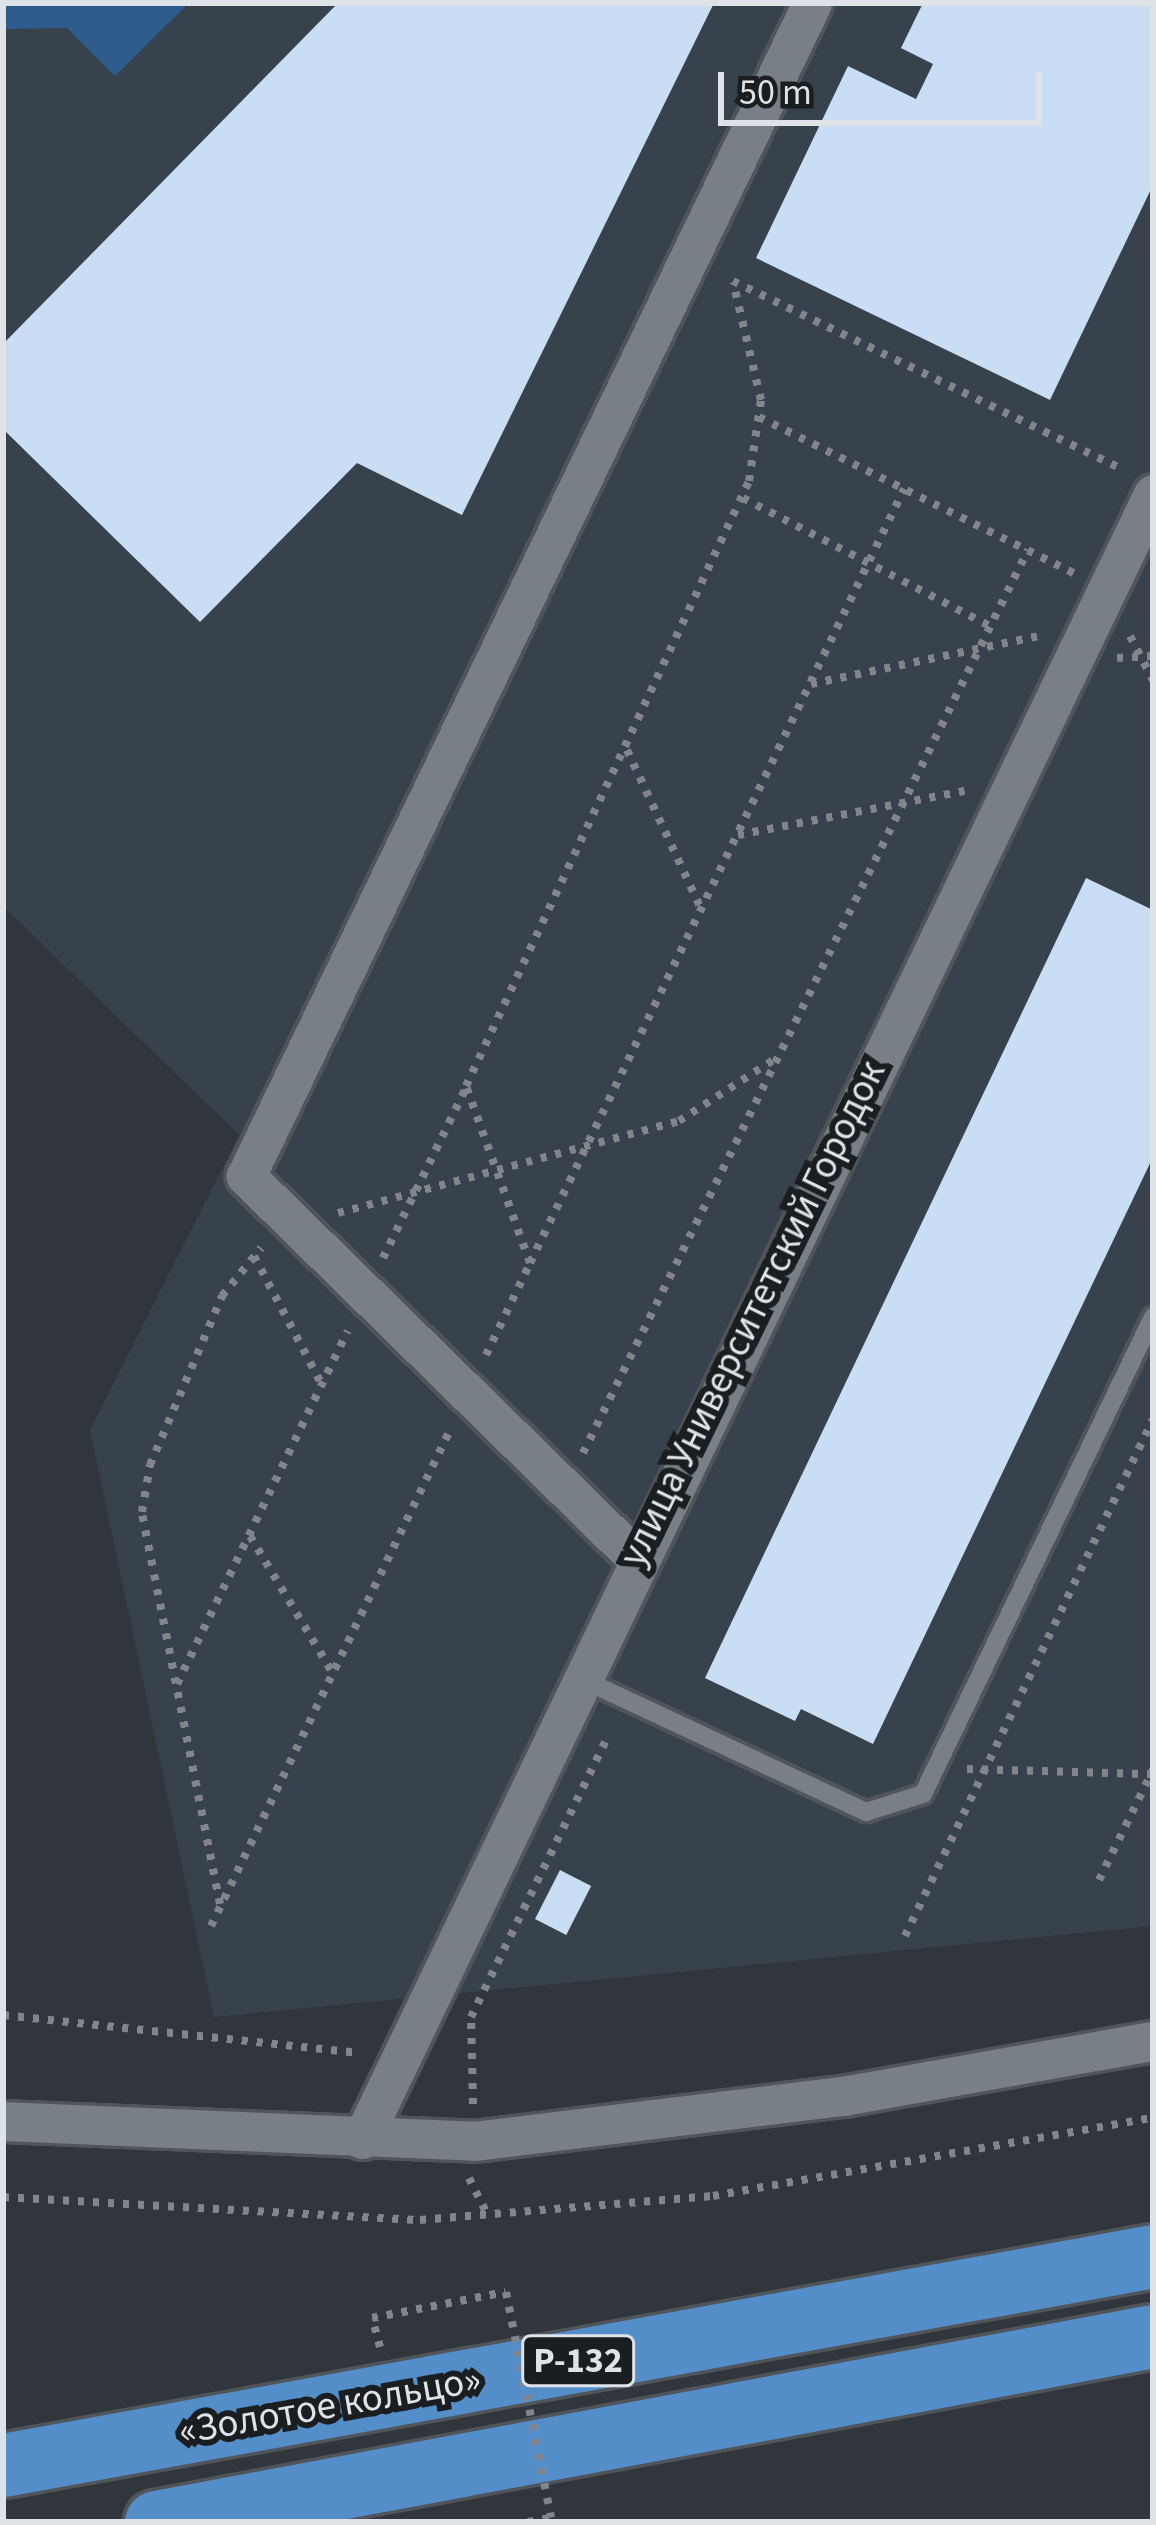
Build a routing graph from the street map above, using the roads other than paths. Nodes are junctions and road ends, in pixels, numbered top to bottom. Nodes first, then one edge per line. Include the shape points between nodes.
1 (812, 3) edge
2 (1142, 484) edge
3 (1153, 1317) edge
4 (635, 1557) junction
5 (578, 1676) junction
6 (1153, 2041) edge
7 (3, 2121) edge
8 (362, 2139) junction
9 (1153, 2256) edge
10 (1153, 2336) edge
11 (3, 2465) edge
12 (156, 2522) edge

1 - 4 street via 246,1176
2 - 4 street, улица Университетский Городок via 1105,589
3 - 5 lane via 923,1794 866,1812
4 - 5 street, улица Университетский Городок
5 - 8 street, улица Университетский Городок
6 - 8 street via 843,2096 474,2141
7 - 8 street
9 - 11 highway, «Золотое кольцо» / Р-132
10 - 12 highway, «Золотое кольцо» / Р-132

